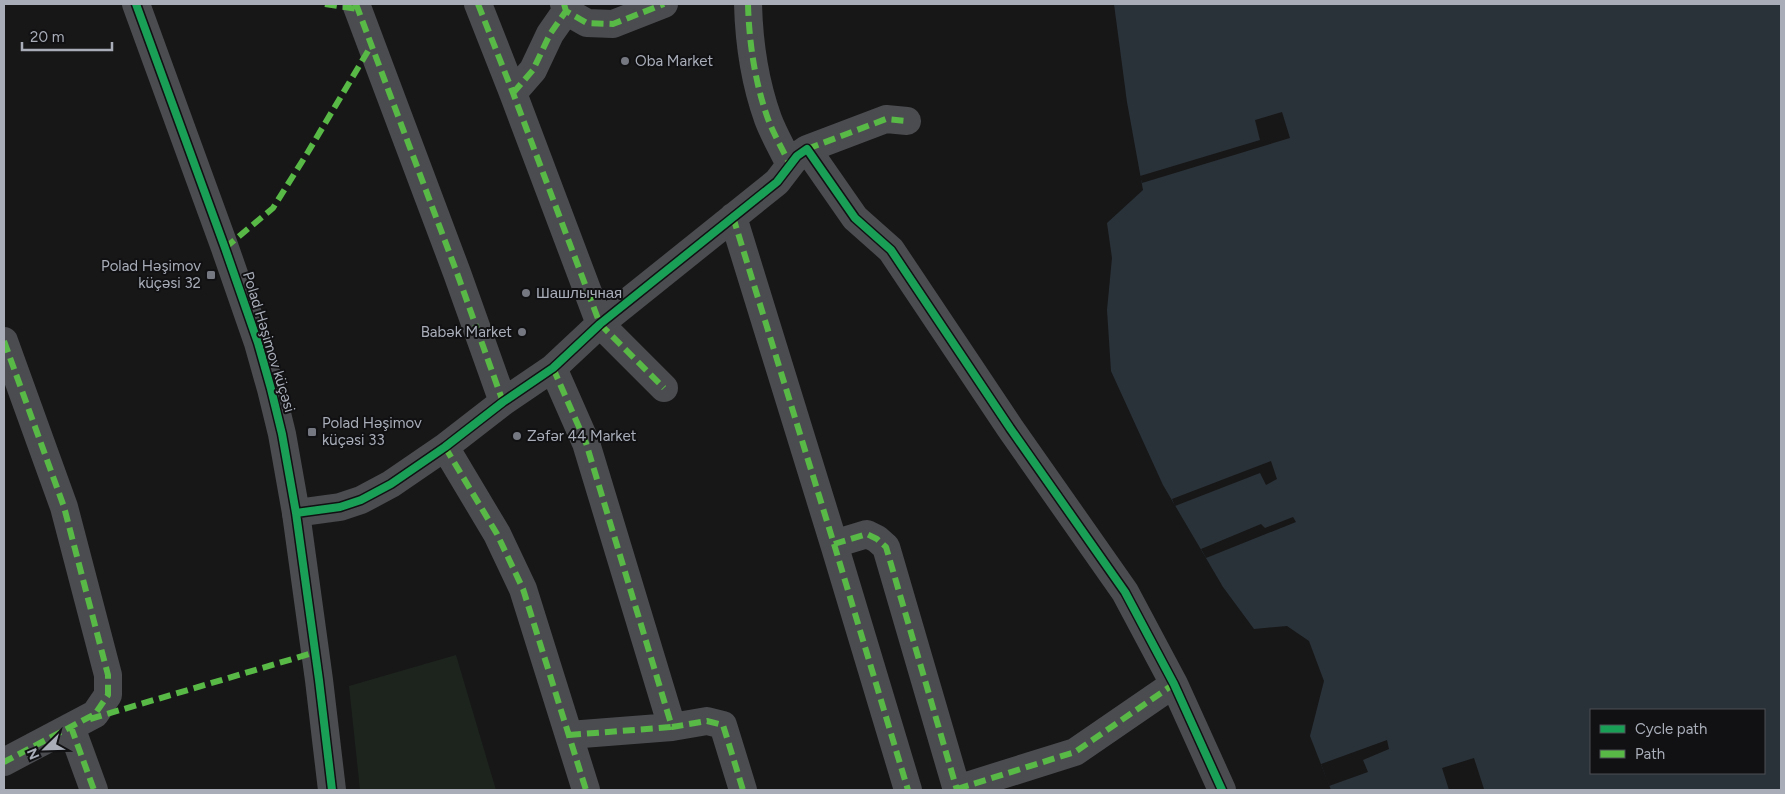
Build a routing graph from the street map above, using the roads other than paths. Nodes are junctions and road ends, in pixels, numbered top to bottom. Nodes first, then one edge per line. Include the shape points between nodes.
1 (136, 4) edge
2 (356, 4) edge
3 (478, 4) edge
4 (664, 4) edge
5 (748, 4) edge
6 (565, 8) edge
7 (513, 93) junction
8 (907, 121) dead end
9 (798, 157) junction
10 (733, 218) junction
11 (600, 324) junction
12 (4, 341) edge
13 (552, 368) junction
14 (664, 388) dead end
15 (503, 402) junction
16 (445, 447) junction
17 (296, 513) junction
18 (834, 544) junction
19 (1174, 684) junction
20 (71, 727) junction
21 (672, 727) junction
22 (569, 735) junction
23 (4, 762) edge
24 (94, 790) edge
25 (332, 790) edge
26 (586, 790) edge
27 (743, 790) edge
28 (908, 790) edge
29 (957, 790) edge
30 (1222, 790) edge

1 - 17 street, Polad Həşimov küçəsi via 258,343 282,434
2 - 15 street
3 - 7 street
4 - 6 street via 613,24 588,22
5 - 9 street via 755,69 768,119
6 - 7 street via 533,70
7 - 11 street
8 - 9 street via 886,119
9 - 10 street via 777,182
9 - 19 street via 855,218 891,250 1125,592
10 - 11 street
10 - 18 street
11 - 13 street
11 - 14 street
12 - 20 street via 64,507 108,674 108,695 95,714
13 - 15 street
13 - 21 street via 586,444
15 - 16 street
16 - 17 street via 361,500 340,507
16 - 22 street via 497,534 520,582
17 - 25 street, Polad Həşimov küçəsi
18 - 28 street
18 - 29 street via 867,534 886,547
19 - 29 street via 1075,752
19 - 30 street
20 - 23 street
20 - 24 street
21 - 22 street
21 - 27 street via 707,721 723,725
22 - 26 street

